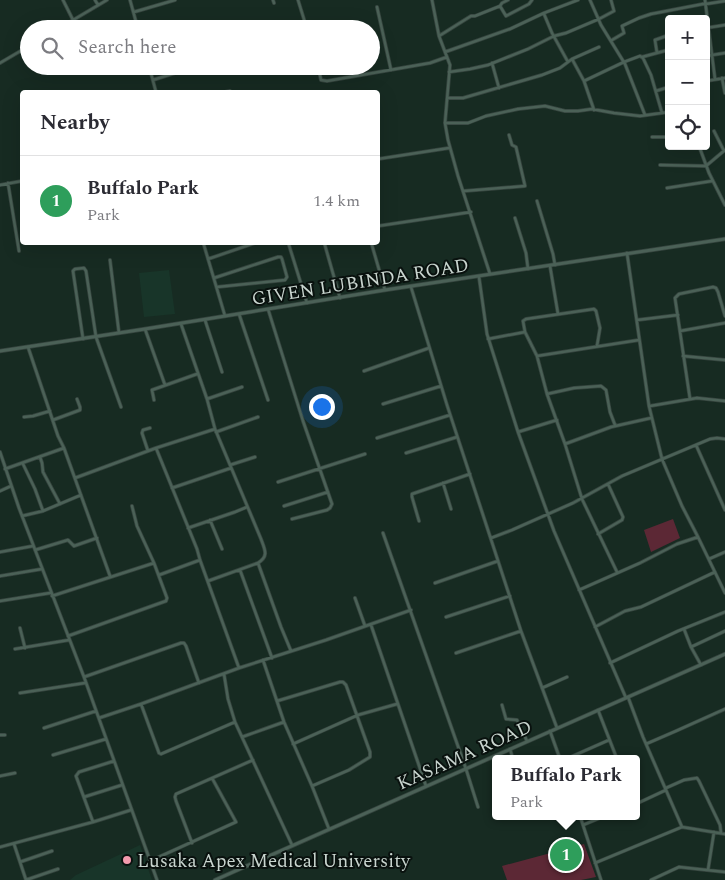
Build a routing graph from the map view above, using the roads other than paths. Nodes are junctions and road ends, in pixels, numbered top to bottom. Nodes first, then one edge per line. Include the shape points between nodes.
1 (63, 0) edge
2 (95, 0) edge
3 (107, 0) edge
4 (130, 0) edge
5 (175, 0) edge
6 (298, 0) edge
7 (432, 0) edge
8 (508, 0) edge
9 (532, 0) edge
10 (578, 0) edge
11 (590, 0) edge
12 (611, 0) edge
13 (704, 0) edge
14 (725, 0) edge
15 (706, 4) junction
16 (98, 6) junction
17 (500, 6) junction
18 (377, 7) dead end
19 (134, 12) junction
20 (544, 13) junction
21 (707, 15) edge
22 (599, 19) junction
23 (73, 20) joint
24 (136, 20) edge
25 (304, 20) edge
26 (380, 20) edge
27 (380, 20) edge
28 (725, 26) edge
29 (710, 28) edge
30 (439, 36) junction
31 (554, 36) junction
32 (665, 36) edge
33 (612, 40) junction
34 (710, 42) edge
35 (599, 47) dead end
36 (20, 51) edge
37 (445, 52) junction
38 (665, 52) edge
39 (657, 53) junction
40 (725, 53) edge
41 (712, 55) junction
42 (447, 57) junction
43 (642, 57) junction
44 (572, 60) junction
45 (568, 62) junction
46 (624, 62) junction
47 (0, 63) edge
48 (492, 64) junction
49 (391, 70) junction
50 (380, 72) edge
51 (449, 72) junction
52 (152, 75) edge
53 (169, 75) edge
54 (320, 75) edge
55 (361, 75) edge
56 (724, 78) edge
57 (715, 79) junction
58 (153, 80) junction
59 (710, 80) edge
60 (584, 82) junction
61 (499, 88) junction
62 (665, 88) edge
63 (156, 90) edge
64 (656, 91) junction
65 (725, 92) edge
66 (447, 98) junction
67 (594, 110) junction
68 (662, 113) junction
69 (665, 113) edge
70 (645, 115) junction
71 (446, 123) junction
72 (714, 131) dead end
73 (508, 135) dead end
74 (652, 137) dead end
75 (665, 138) edge
76 (450, 148) junction
77 (700, 150) edge
78 (725, 150) edge
79 (380, 159) edge
80 (660, 165) dead end
81 (706, 166) junction
82 (20, 181) edge
83 (712, 181) junction
84 (8, 183) junction
85 (0, 185) edge
86 (666, 188) dead end
87 (464, 191) junction
88 (537, 201) dead end
89 (725, 205) edge
90 (471, 212) junction
91 (515, 218) dead end
92 (380, 226) edge
93 (725, 238) edge
94 (204, 245) edge
95 (249, 245) edge
96 (289, 245) edge
97 (325, 245) edge
98 (372, 245) edge
99 (19, 251) dead end
100 (627, 253) junction
101 (208, 259) junction
102 (110, 260) dead end
103 (556, 265) junction
104 (550, 266) junction
105 (528, 269) junction
106 (491, 274) junction
107 (479, 277) junction
108 (214, 278) junction
109 (217, 287) junction
110 (411, 287) junction
111 (385, 290) junction
112 (340, 298) junction
113 (307, 303) junction
114 (268, 309) junction
115 (239, 314) junction
116 (558, 314) junction
117 (678, 315) junction
118 (225, 316) junction
119 (725, 316) edge
120 (205, 320) junction
121 (637, 320) junction
122 (725, 323) edge
123 (181, 324) junction
124 (145, 329) junction
125 (680, 331) junction
126 (525, 332) junction
127 (119, 333) junction
128 (96, 337) junction
129 (83, 339) junction
130 (488, 339) junction
131 (640, 340) junction
132 (597, 346) junction
133 (28, 347) junction
134 (429, 348) junction
135 (0, 351) edge
136 (537, 356) junction
137 (684, 356) junction
138 (725, 360) edge
139 (222, 372) dead end
140 (364, 372) dead end
141 (198, 373) junction
142 (165, 385) junction
143 (242, 386) dead end
144 (441, 386) junction
145 (547, 394) junction
146 (77, 399) dead end
147 (207, 399) junction
148 (690, 399) junction
149 (154, 400) dead end
150 (268, 400) dead end
151 (725, 401) edge
152 (383, 404) dead end
153 (649, 406) junction
154 (122, 407) dead end
155 (50, 411) junction
156 (450, 415) junction
157 (24, 417) dead end
158 (258, 417) dead end
159 (651, 418) junction
160 (53, 420) junction
161 (556, 420) junction
162 (615, 425) junction
163 (150, 428) dead end
164 (215, 430) junction
165 (518, 432) junction
166 (457, 437) junction
167 (376, 438) dead end
168 (725, 439) edge
169 (565, 444) junction
170 (696, 445) junction
171 (64, 448) junction
172 (156, 448) junction
173 (148, 451) junction
174 (0, 452) edge
175 (406, 453) dead end
176 (365, 454) dead end
177 (255, 456) dead end
178 (40, 458) junction
179 (662, 459) junction
180 (23, 464) junction
181 (231, 466) junction
182 (320, 468) junction
183 (5, 469) junction
184 (470, 474) junction
185 (75, 478) junction
186 (278, 482) dead end
187 (443, 483) junction
188 (608, 484) junction
189 (11, 486) junction
190 (172, 488) junction
191 (0, 490) edge
192 (328, 492) junction
193 (81, 494) junction
194 (582, 499) junction
195 (60, 504) junction
196 (132, 506) dead end
197 (247, 506) junction
198 (284, 506) dead end
199 (451, 509) dead end
200 (725, 510) edge
201 (43, 511) junction
202 (547, 513) junction
203 (22, 516) junction
204 (292, 519) dead end
205 (210, 520) junction
206 (419, 521) dead end
207 (188, 528) junction
208 (383, 533) dead end
209 (598, 534) junction
210 (698, 537) junction
211 (97, 538) junction
212 (491, 538) junction
213 (33, 546) junction
214 (222, 549) dead end
215 (35, 550) junction
216 (0, 552) edge
217 (725, 552) edge
218 (709, 559) junction
219 (200, 560) junction
220 (498, 561) junction
221 (154, 563) junction
222 (258, 563) junction
223 (42, 569) junction
224 (240, 569) junction
225 (617, 572) junction
226 (715, 572) junction
227 (159, 575) junction
228 (0, 576) edge
229 (110, 576) junction
230 (208, 581) junction
231 (436, 583) dead end
232 (579, 590) junction
233 (725, 593) edge
234 (52, 594) junction
235 (510, 596) junction
236 (355, 598) dead end
237 (0, 600) edge
238 (411, 610) junction
239 (725, 612) edge
240 (446, 617) dead end
241 (371, 624) junction
242 (365, 626) junction
243 (595, 627) junction
244 (20, 628) dead end
245 (684, 629) junction
246 (521, 631) junction
247 (725, 631) edge
248 (68, 638) junction
249 (691, 647) junction
250 (25, 648) junction
251 (15, 649) dead end
252 (291, 651) junction
253 (456, 653) dead end
254 (725, 654) edge
255 (272, 658) junction
256 (263, 660) junction
257 (610, 663) junction
258 (701, 665) junction
259 (239, 668) junction
260 (224, 674) junction
261 (84, 677) junction
262 (567, 677) dead end
263 (86, 682) junction
264 (199, 683) junction
265 (542, 688) junction
266 (20, 693) dead end
267 (627, 697) junction
268 (277, 700) junction
269 (141, 704) junction
270 (397, 704) junction
271 (502, 705) dead end
272 (725, 709) edge
273 (598, 710) junction
274 (96, 711) junction
275 (358, 715) junction
276 (99, 718) junction
277 (235, 722) junction
278 (284, 722) junction
279 (44, 728) dead end
280 (557, 728) junction
281 (550, 731) junction
282 (0, 735) edge
283 (5, 735) dead end
284 (242, 737) junction
285 (106, 739) junction
286 (609, 740) junction
287 (526, 741) junction
288 (293, 744) junction
289 (646, 744) junction
290 (510, 748) junction
291 (53, 754) dead end
292 (495, 755) edge
293 (512, 755) edge
294 (559, 755) edge
295 (575, 755) edge
296 (615, 755) edge
297 (492, 757) edge
298 (253, 760) junction
299 (114, 761) junction
300 (466, 769) junction
301 (16, 774) dead end
302 (0, 776) edge
303 (212, 778) junction
304 (122, 785) junction
305 (312, 786) junction
306 (426, 786) junction
307 (666, 789) junction
308 (84, 797) junction
309 (640, 801) edge
310 (478, 807) dead end
311 (131, 810) junction
312 (581, 820) edge
313 (595, 820) edge
314 (93, 822) junction
315 (583, 825) junction
316 (682, 828) junction
317 (329, 829) junction
318 (714, 832) junction
319 (721, 833) junction
320 (725, 834) edge
321 (192, 843) junction
322 (14, 844) junction
323 (292, 845) junction
324 (0, 848) edge
325 (52, 851) dead end
326 (150, 861) junction
327 (20, 862) junction
328 (596, 863) junction
329 (58, 868) dead end
330 (708, 870) junction
331 (725, 872) edge
332 (26, 880) edge
333 (157, 880) edge
334 (215, 880) edge
335 (601, 880) edge
336 (651, 880) edge

1 - 23 street
2 - 16 street
3 - 16 street
4 - 19 street
5 - 19 street
6 - 25 street
7 - 30 street
8 - 17 street
9 - 17 street via 506,16
10 - 20 street
11 - 22 street
12 - 22 street via 614,11
13 - 15 street
14 - 15 street
15 - 21 street
15 - 33 street via 639,18 622,26 624,33
16 - 23 street
17 - 30 street via 468,17
18 - 27 street
19 - 24 street
20 - 31 street
20 - 37 street
22 - 31 street
22 - 33 street
26 - 49 street
28 - 29 street
30 - 37 street
31 - 45 street
31 - 48 street
32 - 39 street via 655,39
33 - 46 street
34 - 41 street
35 - 44 street
36 - 47 street
37 - 42 street
38 - 39 street
39 - 43 street
40 - 41 street
41 - 57 street
42 - 49 street
42 - 51 street
43 - 46 street
43 - 64 street
44 - 45 street
44 - 60 street
45 - 61 street via 548,73
46 - 60 street
46 - 70 street
48 - 51 street
48 - 61 street
49 - 50 street
51 - 66 street
52 - 58 street
53 - 58 street
54 - 55 street via 324,81
56 - 57 street
56 - 65 street
57 - 59 street
58 - 63 street
60 - 67 street
61 - 66 street via 463,98
62 - 64 street
64 - 68 street
66 - 71 street
67 - 70 street
67 - 71 street via 565,111 544,106 486,116 468,123
68 - 69 street
68 - 70 street
71 - 76 street
72 - 78 street
73 - 87 street via 516,147 525,186
74 - 75 street
76 - 79 street
76 - 87 street
77 - 81 street
78 - 81 street
80 - 81 street
81 - 83 street
82 - 84 street
83 - 86 street
83 - 89 street
84 - 85 street
84 - 99 street
87 - 90 street
88 - 103 street
90 - 92 street
90 - 106 street
91 - 105 street
93 - 100 street, GIVEN LUBINDA ROAD
94 - 101 street
95 - 101 street
96 - 113 street
97 - 112 street
98 - 111 street
100 - 103 street, GIVEN LUBINDA ROAD
100 - 121 street
101 - 108 street
102 - 127 street
103 - 104 street, GIVEN LUBINDA ROAD
104 - 105 street, GIVEN LUBINDA ROAD
104 - 116 street
105 - 106 street, GIVEN LUBINDA ROAD
106 - 107 street, GIVEN LUBINDA ROAD
107 - 110 street, GIVEN LUBINDA ROAD
107 - 130 street
108 - 109 street
108 - 109 street via 281,257 287,278
109 - 118 street
110 - 111 street, GIVEN LUBINDA ROAD
110 - 134 street
111 - 112 street, GIVEN LUBINDA ROAD
112 - 113 street, GIVEN LUBINDA ROAD
113 - 114 street, GIVEN LUBINDA ROAD
114 - 115 street, GIVEN LUBINDA ROAD
114 - 182 street
115 - 118 street, GIVEN LUBINDA ROAD
115 - 150 street
116 - 126 street via 524,320
116 - 132 street via 595,310 600,328
117 - 119 street via 676,295 713,287 718,292
117 - 121 street
117 - 125 street
118 - 120 street, GIVEN LUBINDA ROAD
120 - 123 street, GIVEN LUBINDA ROAD
120 - 139 street
121 - 131 street
122 - 125 street
123 - 124 street, GIVEN LUBINDA ROAD
123 - 141 street
124 - 127 street, GIVEN LUBINDA ROAD
124 - 142 street
125 - 137 street
126 - 130 street
126 - 136 street
127 - 128 street, GIVEN LUBINDA ROAD
128 - 129 street, GIVEN LUBINDA ROAD
128 - 129 street via 86,271 84,268 75,269
128 - 154 street
129 - 133 street, GIVEN LUBINDA ROAD
130 - 165 street
131 - 132 street
131 - 153 street
132 - 136 street
133 - 135 street, GIVEN LUBINDA ROAD
133 - 155 street
134 - 140 street
134 - 144 street
136 - 145 street
137 - 138 street
137 - 148 street
141 - 142 street
141 - 147 street
142 - 149 street via 152,390
143 - 147 street
144 - 152 street
144 - 156 street
145 - 161 street
145 - 162 street via 601,386 606,390
146 - 160 street via 80,410
147 - 164 street
148 - 151 street
148 - 153 street
153 - 159 street
155 - 157 street
155 - 160 street
156 - 166 street
156 - 167 street
158 - 164 street
159 - 162 street
159 - 179 street
160 - 171 street
161 - 165 street
161 - 169 street
162 - 169 street
163 - 173 street via 142,433
164 - 172 street
164 - 181 street
165 - 202 street
166 - 175 street
166 - 184 street
168 - 170 street via 713,438
169 - 194 street
170 - 179 street
170 - 200 street
171 - 178 street
171 - 185 street
172 - 173 street
172 - 190 street
173 - 185 street
174 - 183 street
176 - 182 street
177 - 181 street
178 - 180 street
178 - 195 street via 43,472
179 - 188 street
179 - 210 street
180 - 183 street
180 - 201 street
181 - 190 street
181 - 197 street
182 - 186 street
182 - 192 street
183 - 189 street
184 - 187 street
184 - 212 street
185 - 193 street
187 - 199 street
187 - 206 street via 412,494
188 - 194 street
188 - 209 street via 623,518
189 - 191 street
189 - 203 street
190 - 207 street
192 - 198 street
192 - 204 street via 330,508
193 - 195 street
193 - 211 street
194 - 202 street
194 - 209 street
195 - 201 street
196 - 221 street via 140,534
197 - 205 street
197 - 222 street via 265,553
201 - 203 street
202 - 212 street
202 - 232 street
203 - 213 street
205 - 207 street
205 - 214 street
207 - 219 street
208 - 238 street
209 - 225 street
210 - 218 street
210 - 225 street
211 - 215 street via 74,546 67,540
211 - 229 street
212 - 220 street
213 - 215 street
213 - 216 street
215 - 223 street
217 - 218 street
218 - 226 street
219 - 227 street
219 - 230 street
220 - 231 street
220 - 235 street
221 - 227 street
221 - 229 street
222 - 224 street
222 - 252 street
223 - 228 street
223 - 234 street
224 - 230 street
224 - 255 street
225 - 232 street
226 - 233 street
226 - 243 street
227 - 248 street via 166,601
229 - 234 street
230 - 259 street
232 - 243 street
234 - 237 street
234 - 248 street
235 - 240 street
235 - 246 street
236 - 242 street
238 - 241 street
238 - 300 street
239 - 245 street
241 - 242 street
241 - 270 street
242 - 252 street
243 - 257 street
244 - 250 street
245 - 249 street
245 - 257 street
246 - 253 street
246 - 265 street
247 - 249 street
248 - 250 street
248 - 261 street
249 - 258 street
250 - 251 street
252 - 255 street
254 - 258 street, KASAMA ROAD
255 - 256 street
256 - 259 street
256 - 268 street
257 - 267 street
258 - 267 street, KASAMA ROAD
259 - 260 street
260 - 264 street
260 - 277 street
261 - 263 street
261 - 264 street via 184,643
262 - 265 street
263 - 266 street
263 - 274 street
264 - 269 street
265 - 280 street
267 - 273 street, KASAMA ROAD
267 - 289 street
268 - 275 street via 343,682
268 - 278 street
269 - 276 street
269 - 277 street via 161,754
270 - 275 street
270 - 306 street
271 - 287 street via 506,719 517,720
272 - 289 street
273 - 280 street, KASAMA ROAD
273 - 286 street
274 - 276 street
274 - 279 street
275 - 288 street
275 - 305 street via 370,757
276 - 285 street
277 - 284 street
278 - 284 street
278 - 288 street
280 - 281 street, KASAMA ROAD
281 - 287 street, KASAMA ROAD
281 - 294 street
282 - 283 street
284 - 298 street
285 - 291 street
285 - 299 street
286 - 295 street
286 - 296 street
287 - 290 street, KASAMA ROAD
288 - 305 street
289 - 307 street
290 - 292 street, KASAMA ROAD
290 - 293 street
297 - 300 street, KASAMA ROAD
298 - 303 street
298 - 323 street
299 - 304 street
299 - 308 street via 79,772 76,778
300 - 306 street, KASAMA ROAD
300 - 310 street
301 - 302 street
303 - 321 street via 176,794
303 - 321 street via 236,822
304 - 308 street
304 - 311 street
305 - 317 street
306 - 317 street, KASAMA ROAD
307 - 309 street
307 - 316 street
307 - 319 street via 697,778
308 - 314 street
311 - 314 street
311 - 326 street
312 - 315 street
313 - 315 street
314 - 322 street
315 - 328 street
316 - 318 street
316 - 328 street
317 - 323 street, KASAMA ROAD
318 - 319 street
318 - 330 street
319 - 320 street
321 - 326 street
322 - 324 street
322 - 327 street
323 - 334 street, KASAMA ROAD
325 - 327 street
326 - 333 street
327 - 332 street
328 - 335 street
329 - 332 street
330 - 331 street
330 - 336 street via 679,867

